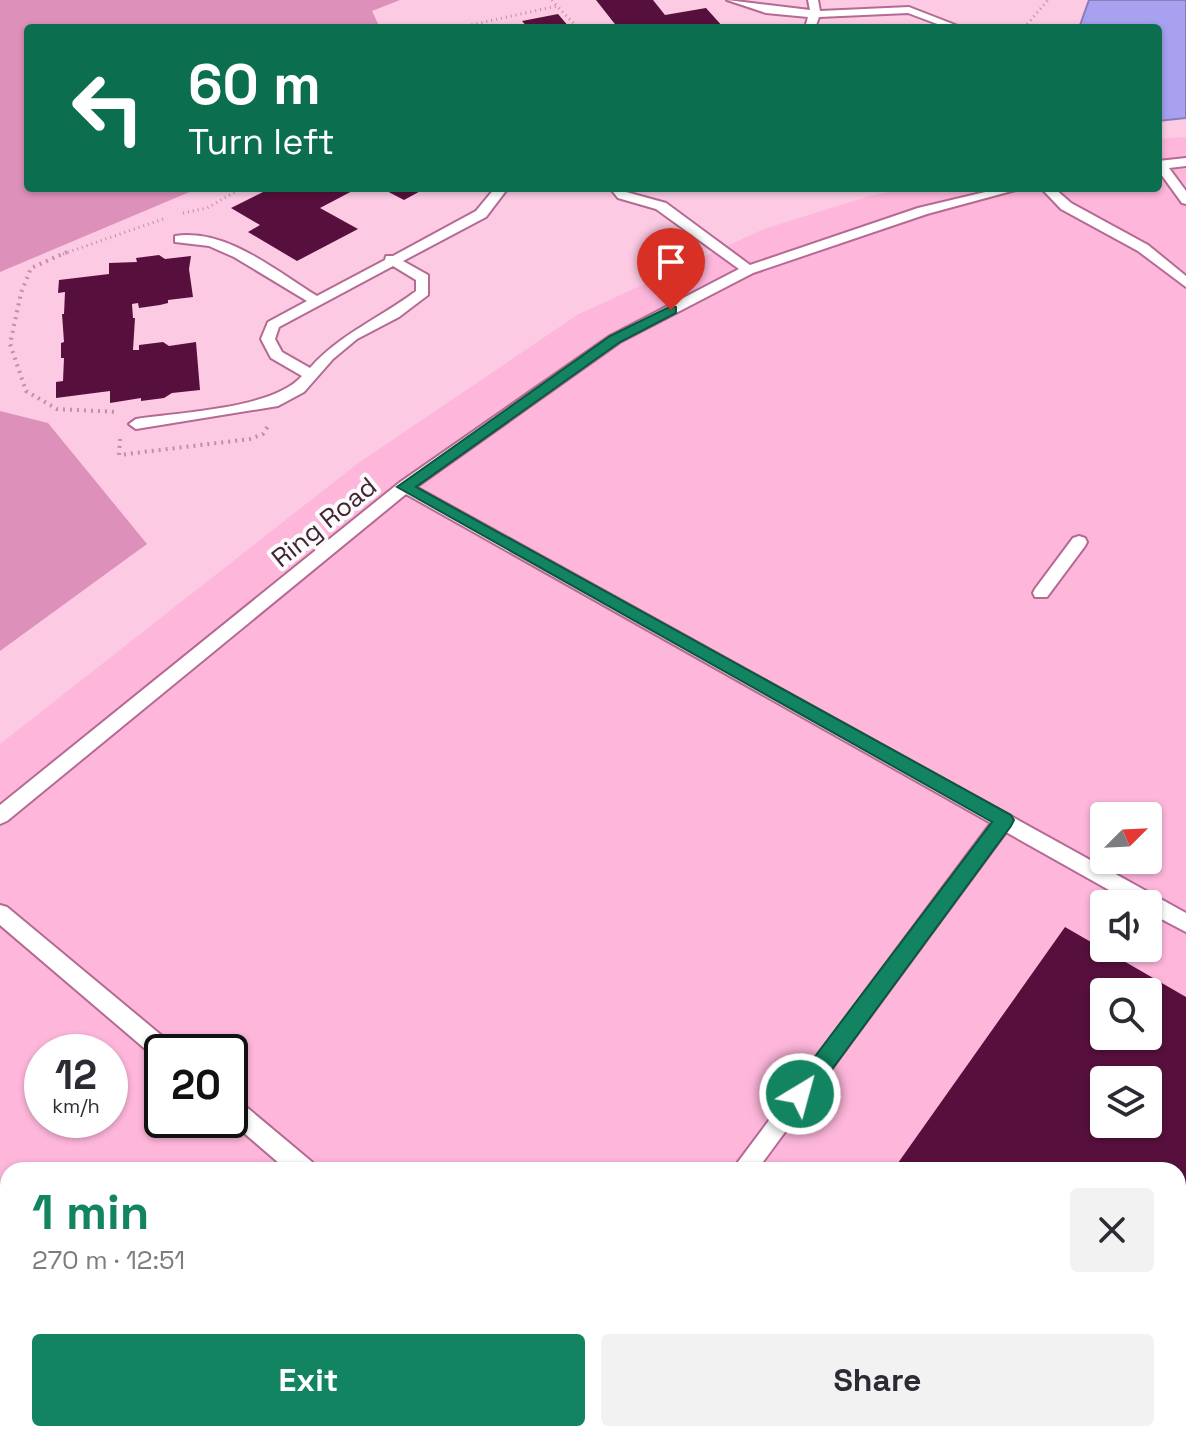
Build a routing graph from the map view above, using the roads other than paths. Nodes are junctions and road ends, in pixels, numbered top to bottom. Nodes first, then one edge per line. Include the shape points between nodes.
1 (732, 0) edge
2 (813, 0) edge
3 (814, 14) junction
4 (811, 24) edge
5 (947, 24) edge
6 (1186, 162) edge
7 (1162, 164) edge
8 (1162, 168) edge
9 (499, 192) edge
10 (619, 192) edge
11 (656, 192) edge
12 (1001, 192) edge
13 (1051, 192) edge
14 (1186, 199) edge
15 (661, 206) junction
16 (180, 239) dead end
17 (391, 259) junction
18 (748, 270) junction
19 (1186, 283) edge
20 (316, 301) junction
21 (313, 376) junction
22 (136, 424) dead end
23 (405, 487) junction
24 (1079, 542) dead end
25 (1041, 593) dead end
26 (0, 816) edge
27 (1004, 820) junction
28 (0, 913) edge
29 (1186, 923) edge
30 (144, 1034) edge
31 (248, 1122) edge
32 (295, 1162) edge
33 (749, 1162) edge

1 - 3 lane via 766,10
2 - 3 lane
3 - 4 lane
3 - 5 lane via 909,10
6 - 7 lane
8 - 14 lane
9 - 17 lane via 481,214
10 - 15 lane
11 - 15 lane
12 - 18 lane, Ring Road via 923,211
13 - 19 lane via 1066,206 1143,248
15 - 18 lane
16 - 20 lane via 212,242 239,254
17 - 20 lane
17 - 21 lane via 423,278 423,292 352,336
18 - 23 lane, Ring Road via 615,339
20 - 21 lane via 273,325 268,339 276,355
21 - 22 lane via 299,389 258,408
23 - 26 lane, Ring Road
23 - 27 lane
24 - 25 lane
27 - 29 lane
27 - 33 lane
28 - 30 lane
31 - 32 lane

